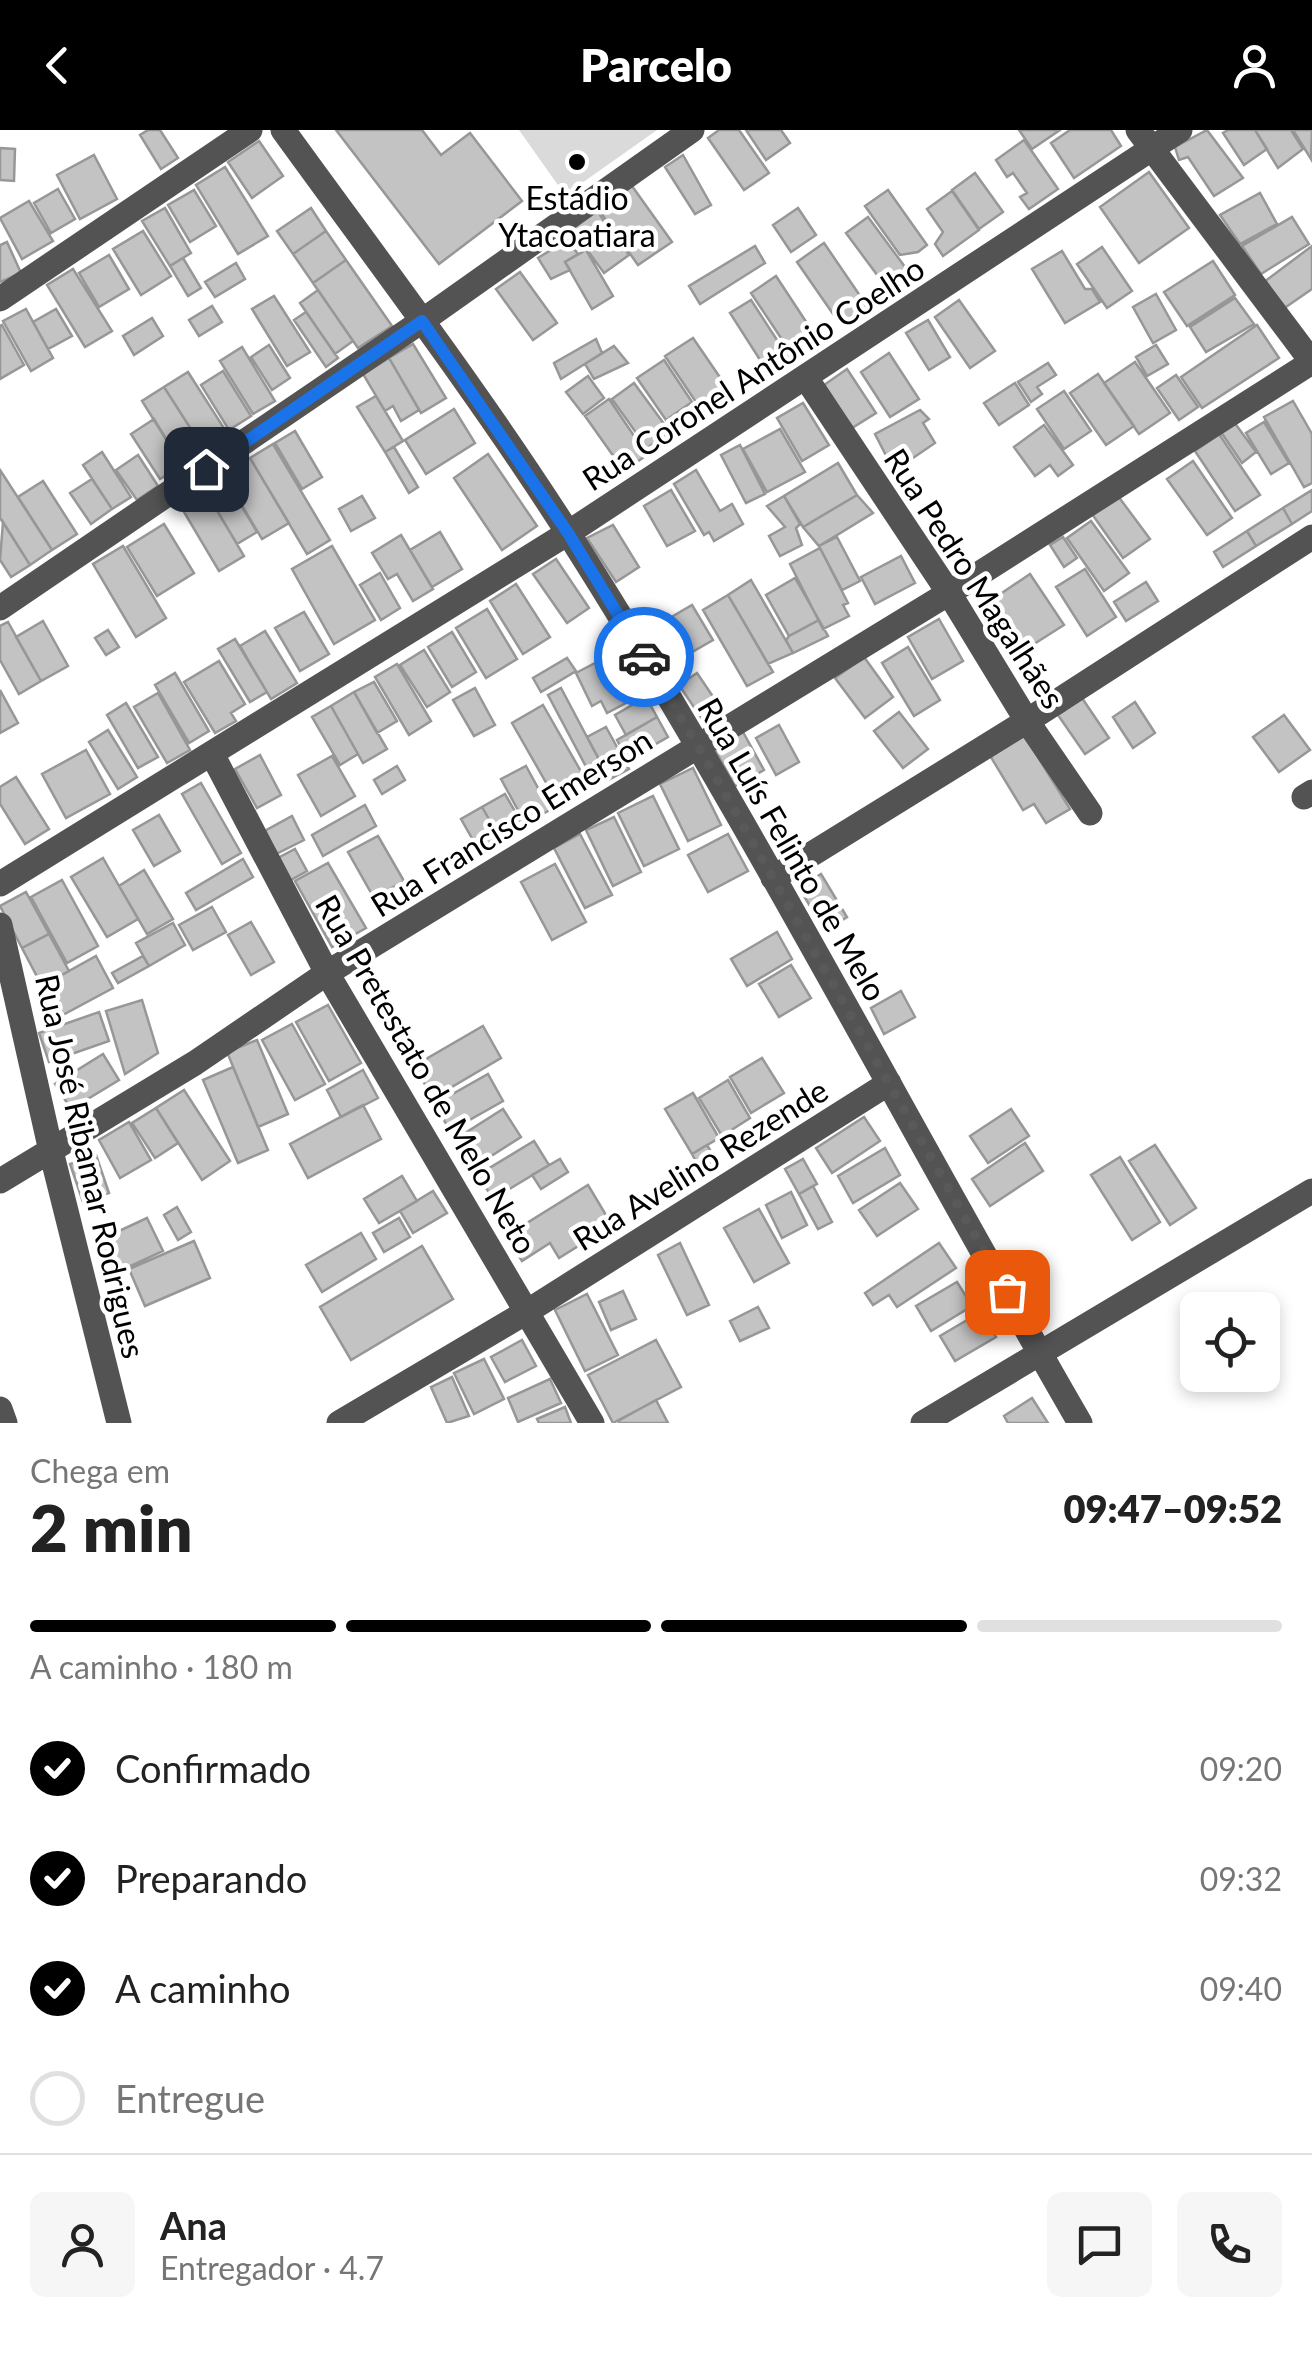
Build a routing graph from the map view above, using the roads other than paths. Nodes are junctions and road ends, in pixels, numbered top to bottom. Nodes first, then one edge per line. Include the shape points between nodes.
1 (250, 130) edge
2 (283, 130) edge
3 (692, 130) edge
4 (1180, 130) edge
5 (1145, 139) edge
6 (0, 300) edge
7 (422, 321) junction
8 (1312, 362) edge
9 (806, 378) junction
10 (568, 533) junction
11 (1312, 537) edge
12 (949, 593) junction
13 (0, 608) edge
14 (1027, 721) junction
15 (698, 746) junction
16 (212, 754) junction
17 (1090, 812) dead end
18 (773, 878) junction
19 (0, 884) edge
20 (0, 925) edge
21 (328, 973) junction
22 (889, 1083) junction
23 (52, 1151) junction
24 (2, 1173) edge
25 (1312, 1191) edge
26 (528, 1311) junction
27 (1040, 1354) junction
28 (0, 1409) edge
29 (5, 1423) edge
30 (119, 1423) edge
31 (338, 1423) edge
32 (592, 1423) edge
33 (924, 1423) edge
34 (1080, 1423) edge

1 - 6 street
2 - 7 street, Rua Luís Felinto de Melo
3 - 7 street
4 - 5 street, Rua Coronel Antônio Coelho
5 - 8 street
5 - 9 street, Rua Coronel Antônio Coelho
7 - 10 street, Rua Luís Felinto de Melo
7 - 13 street
8 - 12 street, Rua Francisco Emerson
9 - 10 street, Rua Coronel Antônio Coelho
9 - 12 street, Rua Pedro Magalhães
10 - 15 street, Rua Luís Felinto de Melo
10 - 16 street, Rua Coronel Antônio Coelho
11 - 14 street
12 - 14 street, Rua Pedro Magalhães
12 - 15 street, Rua Francisco Emerson
14 - 17 street, Rua Pedro Magalhães
14 - 18 street
15 - 18 street, Rua Luís Felinto de Melo
15 - 21 street, Rua Francisco Emerson
16 - 19 street, Rua Coronel Antônio Coelho
16 - 21 street, Rua Pretestato de Melo Neto
18 - 22 street, Rua Luís Felinto de Melo
20 - 23 street, Rua José Ribamar Rodrigues
21 - 23 street, Rua Francisco Emerson
21 - 26 street, Rua Pretestato de Melo Neto
22 - 26 street, Rua Avelino Rezende
22 - 27 street, Rua Luís Felinto de Melo
23 - 24 street, Rua Francisco Emerson
23 - 30 street, Rua José Ribamar Rodrigues
25 - 27 street
26 - 31 street, Rua Avelino Rezende
26 - 32 street, Rua Pretestato de Melo Neto
27 - 33 street
27 - 34 street, Rua Luís Felinto de Melo
28 - 29 street

